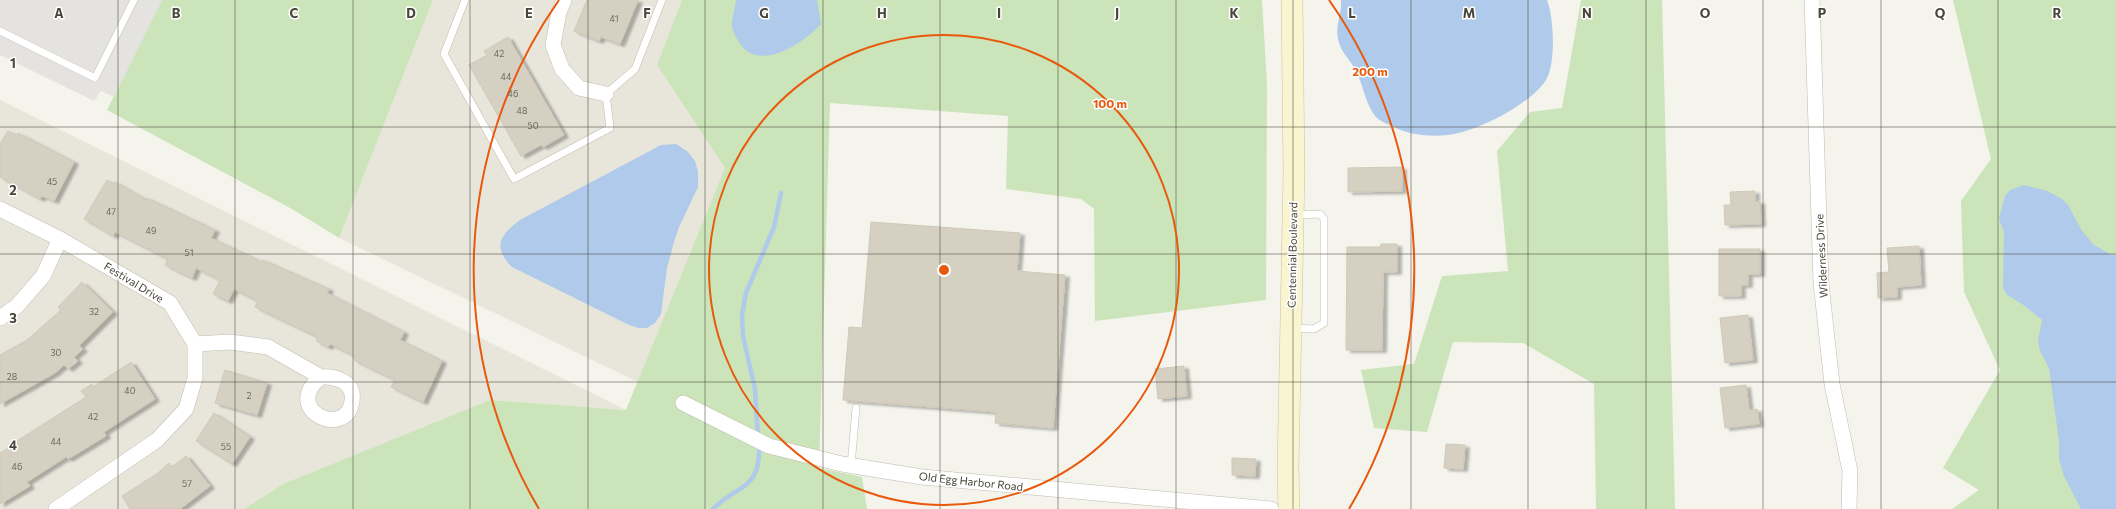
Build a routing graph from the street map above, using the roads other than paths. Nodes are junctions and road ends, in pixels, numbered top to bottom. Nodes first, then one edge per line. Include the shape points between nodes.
1 (134, 0) edge
2 (465, 0) edge
3 (564, 0) edge
4 (662, 0) edge
5 (1292, 0) edge
6 (1812, 0) edge
7 (0, 31) edge
8 (606, 94) junction
9 (0, 209) edge
10 (1293, 215) junction
11 (60, 239) junction
12 (0, 318) edge
13 (1291, 328) junction
14 (195, 344) junction
15 (322, 378) dead end
16 (683, 403) dead end
17 (856, 408) dead end
18 (851, 466) junction
19 (56, 509) edge
20 (1271, 509) edge
21 (1289, 509) edge
22 (1849, 509) edge

1 - 7 lane via 95,78
2 - 8 lane via 444,54 514,179 610,128
3 - 8 street via 553,44 562,69 579,88
4 - 8 lane via 635,69
5 - 10 main road, Centennial Boulevard
6 - 22 street, Wilderness Drive via 1821,283 1832,384 1850,471
9 - 11 street, Festival Drive
10 - 13 main road, Centennial Boulevard
10 - 13 lane via 1320,214 1324,219 1324,323 1314,329
11 - 12 street via 43,276 18,306
11 - 14 street, Festival Drive via 170,303
13 - 21 main road, Centennial Boulevard
14 - 15 street via 230,342 268,347
14 - 19 street via 195,378 186,409 157,440
16 - 18 street, Old Egg Harbor Road via 769,446
17 - 18 lane
18 - 20 street, Old Egg Harbor Road via 922,477

